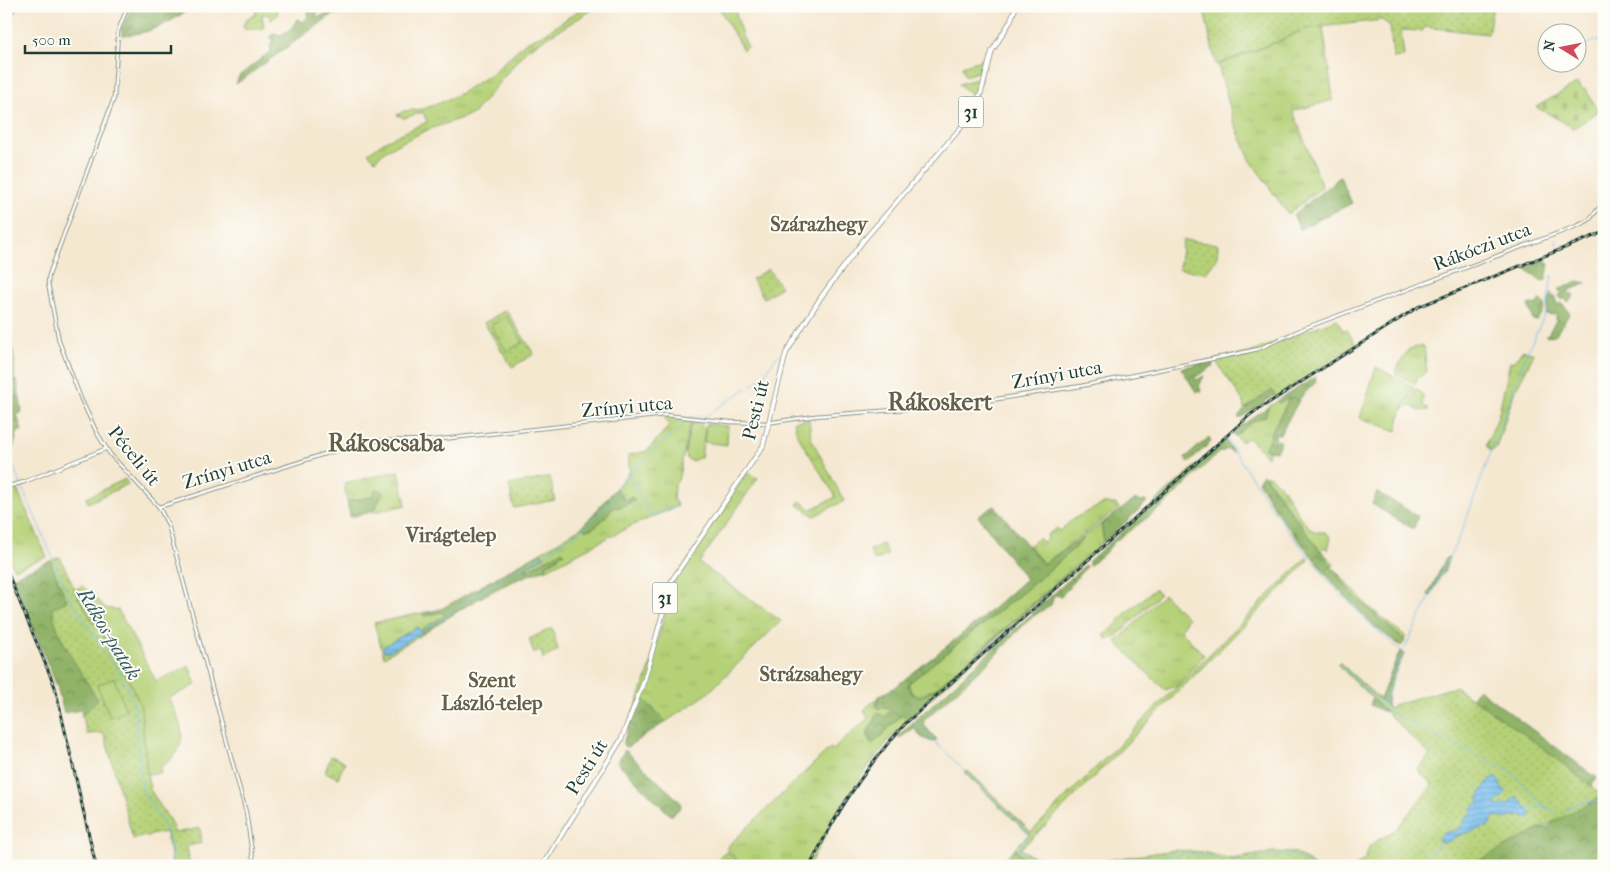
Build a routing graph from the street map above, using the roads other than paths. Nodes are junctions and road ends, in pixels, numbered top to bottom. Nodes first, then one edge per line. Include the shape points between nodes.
1 (1016, 6) edge
2 (128, 7) edge
3 (1604, 202) edge
4 (1164, 369) joint
5 (770, 423) junction
6 (105, 449) junction
7 (6, 487) edge
8 (158, 507) junction
9 (254, 866) edge
10 (542, 866) edge

1 - 5 main road, Pesti út / 31 via 991,54 981,93 964,124 874,228 829,285 795,337 783,362
2 - 6 main road, Péceli út via 118,38 114,98 48,280 59,341 81,400
3 - 4 main road, Rákóczi utca via 1584,223 1254,350
4 - 5 main road, Zrínyi utca via 986,401
5 - 8 main road, Zrínyi utca via 735,423 664,415 449,439 365,441
5 - 10 main road, Pesti út / 31 via 761,450 672,580 644,680 620,743
6 - 7 main road
6 - 8 main road, Péceli út
8 - 9 main road, Péceli út via 174,542 235,768

